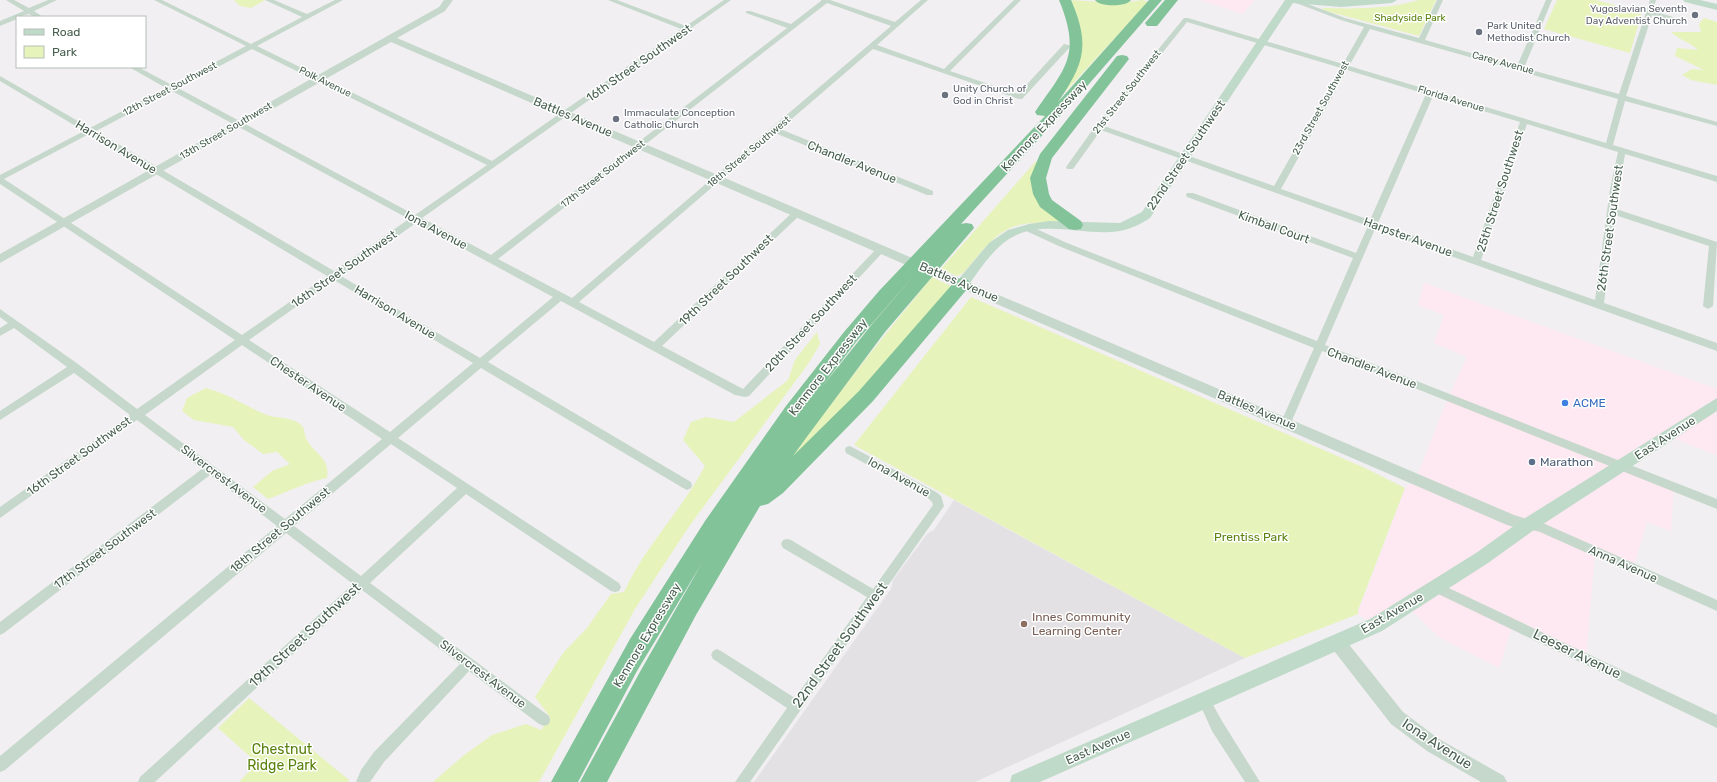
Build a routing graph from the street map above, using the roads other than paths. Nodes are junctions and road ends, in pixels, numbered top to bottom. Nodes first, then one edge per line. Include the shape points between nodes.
1 (9, 0) edge
2 (54, 0) edge
3 (157, 0) edge
4 (268, 0) edge
5 (340, 0) edge
6 (449, 0) edge
7 (611, 0) edge
8 (629, 0) edge
9 (728, 0) edge
10 (826, 0) edge
11 (926, 0) edge
12 (1018, 0) edge
13 (1065, 0) edge
14 (1101, 0) edge
15 (1125, 0) edge
16 (1156, 0) edge
17 (1172, 0) edge
18 (1291, 0) edge
19 (1392, 0) edge
20 (1440, 0) edge
21 (1549, 0) edge
22 (1653, 0) edge
23 (1688, 0) edge
24 (622, 4) junction
25 (1717, 7) edge
26 (29, 11) junction
27 (748, 12) dead end
28 (1649, 12) junction
29 (18, 16) edge
30 (38, 16) edge
31 (16, 17) edge
32 (308, 17) junction
33 (1186, 19) joint
34 (1681, 21) dead end
35 (0, 24) edge
36 (896, 25) junction
37 (1368, 26) junction
38 (792, 27) junction
39 (687, 29) junction
40 (390, 38) junction
41 (1263, 41) junction
42 (1421, 41) junction
43 (252, 46) junction
44 (872, 46) junction
45 (1066, 46) dead end
46 (1122, 59) junction
47 (1345, 66) junction
48 (135, 68) edge
49 (1520, 68) junction
50 (945, 72) junction
51 (0, 78) edge
52 (318, 79) junction
53 (173, 88) junction
54 (1431, 92) junction
55 (1623, 97) junction
56 (566, 114) junction
57 (1524, 121) junction
58 (239, 124) junction
59 (1717, 124) edge
60 (1099, 127) junction
61 (775, 130) junction
62 (90, 131) junction
63 (639, 146) junction
64 (1609, 147) junction
65 (1622, 151) junction
66 (1184, 157) junction
67 (494, 164) junction
68 (1070, 167) dead end
69 (156, 171) junction
70 (0, 179) edge
71 (717, 179) junction
72 (1717, 179) edge
73 (1276, 190) junction
74 (930, 193) dead end
75 (1190, 195) dead end
76 (969, 206) junction
77 (1612, 211) junction
78 (797, 213) junction
79 (416, 219) junction
80 (64, 222) junction
81 (1075, 224) junction
82 (1373, 224) junction
83 (1027, 228) junction
84 (1716, 245) edge
85 (881, 249) junction
86 (931, 255) junction
87 (1359, 257) junction
88 (0, 259) edge
89 (492, 260) junction
90 (1476, 262) junction
91 (334, 276) junction
92 (910, 279) junction
93 (962, 284) junction
94 (560, 296) junction
95 (572, 303) junction
96 (1599, 305) junction
97 (1708, 306) dead end
98 (0, 312) edge
99 (15, 323) junction
100 (0, 332) edge
101 (242, 340) junction
102 (655, 347) junction
103 (1320, 347) junction
104 (1717, 347) edge
105 (480, 363) junction
106 (75, 367) junction
107 (739, 392) joint
108 (1715, 408) edge
109 (138, 414) junction
110 (0, 416) edge
111 (1286, 422) junction
112 (390, 438) junction
113 (850, 450) dead end
114 (1622, 466) junction
115 (210, 469) junction
116 (687, 485) dead end
117 (465, 488) junction
118 (1717, 504) edge
119 (748, 507) junction
120 (937, 509) joint
121 (0, 513) edge
122 (286, 525) junction
123 (1528, 526) junction
124 (787, 544) dead end
125 (362, 583) junction
126 (615, 587) dead end
127 (1436, 587) junction
128 (875, 596) junction
129 (1717, 606) edge
130 (0, 630) edge
131 (1337, 642) junction
132 (717, 655) dead end
133 (469, 663) junction
134 (1204, 700) junction
135 (796, 706) junction
136 (544, 720) dead end
137 (1717, 722) edge
138 (0, 765) edge
139 (145, 782) edge
140 (363, 782) edge
141 (564, 782) edge
142 (593, 782) edge
143 (742, 782) edge
144 (1019, 782) edge
145 (1253, 782) edge
146 (1498, 782) edge

1 - 26 street
2 - 26 street
3 - 43 street, Polk Avenue
4 - 32 street
5 - 32 street, 12th Street Southwest
6 - 40 street, 13th Street Southwest via 442,9
7 - 24 street
8 - 24 street
9 - 39 street, 16th Street Southwest
10 - 36 street
10 - 38 street, 17th Street Southwest
11 - 36 street, 18th Street Southwest
12 - 50 street
13 - 76 highway via 1073,19 1077,39 1077,52 1073,64 1054,98
14 - 15 highway
16 - 76 highway, Kenmore Expressway via 1082,86
17 - 46 highway, Kenmore Expressway
18 - 19 main road via 1341,4
18 - 37 street, Carey Avenue via 1320,12
18 - 41 main road, 22nd Street Southwest
20 - 42 street
21 - 49 street
22 - 28 street, 26th Street Southwest
23 - 25 main road
24 - 39 street
26 - 29 street
26 - 30 street
27 - 38 street
28 - 34 street
28 - 55 street, 26th Street Southwest
31 - 35 street
32 - 43 street, 12th Street Southwest
33 - 41 street, Florida Avenue
33 - 60 street, 21st Street Southwest
36 - 44 street, 18th Street Southwest
37 - 42 street, Carey Avenue
37 - 47 street, 23rd Street Southwest
38 - 63 street, 17th Street Southwest
39 - 56 street, 16th Street Southwest
40 - 52 street, 13th Street Southwest
40 - 56 street, Battles Avenue
41 - 47 street, Florida Avenue
41 - 66 main road, 22nd Street Southwest
42 - 49 street, Carey Avenue
43 - 52 street, Polk Avenue
43 - 53 street, 12th Street Southwest
44 - 50 street
44 - 61 street, 18th Street Southwest
45 - 50 street via 1019,97
46 - 81 highway via 1045,157 1038,178 1038,187 1046,203
46 - 86 highway, Kenmore Expressway
47 - 54 street, Florida Avenue
47 - 73 street, 23rd Street Southwest
48 - 53 street, Iona Avenue
49 - 55 street, Carey Avenue
51 - 62 street, Harrison Avenue
52 - 58 street, 13th Street Southwest
52 - 67 street, Polk Avenue
53 - 58 street, Iona Avenue
53 - 62 street, 12th Street Southwest
54 - 57 street, Florida Avenue
54 - 82 street
55 - 59 street, Carey Avenue
55 - 64 street, 26th Street Southwest
56 - 63 street, Battles Avenue
56 - 67 street, 16th Street Southwest
57 - 64 street, Florida Avenue
57 - 90 street, 25th Street Southwest
58 - 69 street, 13th Street Southwest
58 - 79 street, Iona Avenue
60 - 66 street, Harpster Avenue
60 - 68 street, 21st Street Southwest
61 - 71 street, 18th Street Southwest
61 - 74 street, Chandler Avenue
62 - 69 street, Harrison Avenue
62 - 70 street, 12th Street Southwest
63 - 71 street, Battles Avenue
63 - 89 street, 17th Street Southwest
64 - 65 street, Florida Avenue
65 - 72 street, Florida Avenue
65 - 77 street, 26th Street Southwest
66 - 73 street, Harpster Avenue
66 - 81 main road, 22nd Street Southwest via 1146,215 1138,220 1121,227 1110,228
67 - 79 street, 16th Street Southwest
69 - 80 street, 13th Street Southwest
69 - 91 street, Harrison Avenue
70 - 80 street, Chester Avenue
71 - 78 street, Battles Avenue
71 - 95 street, 18th Street Southwest
73 - 82 street, Harpster Avenue
75 - 87 street, Kimball Court
76 - 86 highway, Kenmore Expressway
77 - 84 street
77 - 96 street, 26th Street Southwest
78 - 85 street, Battles Avenue
78 - 102 street, 19th Street Southwest
79 - 89 street, Iona Avenue
79 - 91 street, 16th Street Southwest
80 - 88 street, 13th Street Southwest
80 - 101 street, Chester Avenue
81 - 83 main road, 22nd Street Southwest
82 - 87 street
82 - 90 street, Harpster Avenue
83 - 93 main road, 22nd Street Southwest via 1003,237
83 - 103 street, Chandler Avenue
84 - 97 street
85 - 93 street, Battles Avenue
85 - 107 street, 20th Street Southwest via 756,382 745,393
86 - 92 highway, Kenmore Expressway
87 - 103 street
89 - 94 street, Iona Avenue
90 - 96 street, Harpster Avenue
91 - 101 street, 16th Street Southwest
91 - 105 street, Harrison Avenue
92 - 119 highway, Kenmore Expressway
92 - 141 highway, Kenmore Expressway via 852,335 738,488 637,649
93 - 111 street, Battles Avenue
93 - 119 highway via 896,363 828,436 776,487
94 - 95 street, Iona Avenue
94 - 105 street, 18th Street Southwest
95 - 102 street, Iona Avenue
96 - 104 street, Harpster Avenue
98 - 99 street, Silvercrest Avenue
99 - 100 street
99 - 106 street, Silvercrest Avenue
101 - 109 street, 16th Street Southwest
101 - 112 street, Chester Avenue
102 - 107 street, Iona Avenue
103 - 111 street
103 - 114 street, Chandler Avenue
105 - 112 street, 18th Street Southwest
105 - 116 street, Harrison Avenue
106 - 109 street, Silvercrest Avenue
106 - 110 street
108 - 114 main road, East Avenue
109 - 115 street, Silvercrest Avenue
109 - 121 street, 16th Street Southwest
111 - 123 street, Battles Avenue
112 - 117 street, Chester Avenue
112 - 122 street, 18th Street Southwest
113 - 120 street, Iona Avenue via 932,495 939,503
114 - 118 street, Chandler Avenue
114 - 123 main road, East Avenue
115 - 122 street, Silvercrest Avenue
115 - 130 street, 17th Street Southwest
117 - 125 street, 19th Street Southwest
117 - 126 street, Chester Avenue
119 - 142 highway, Kenmore Expressway via 707,575
120 - 128 street, 22nd Street Southwest
122 - 125 street, Silvercrest Avenue
122 - 138 street, 18th Street Southwest
123 - 127 main road, East Avenue
123 - 129 street, Anna Avenue via 1541,527
124 - 128 street
125 - 133 street, Silvercrest Avenue
125 - 139 street, 19th Street Southwest
127 - 131 main road, East Avenue via 1376,625
127 - 137 street, Leeser Avenue
128 - 135 street, 22nd Street Southwest
131 - 134 main road, East Avenue
131 - 146 street, Iona Avenue via 1397,718 1433,745
132 - 135 street
133 - 136 street, Silvercrest Avenue
133 - 140 street via 379,757
134 - 144 main road, East Avenue
134 - 145 street
135 - 143 street, 22nd Street Southwest

